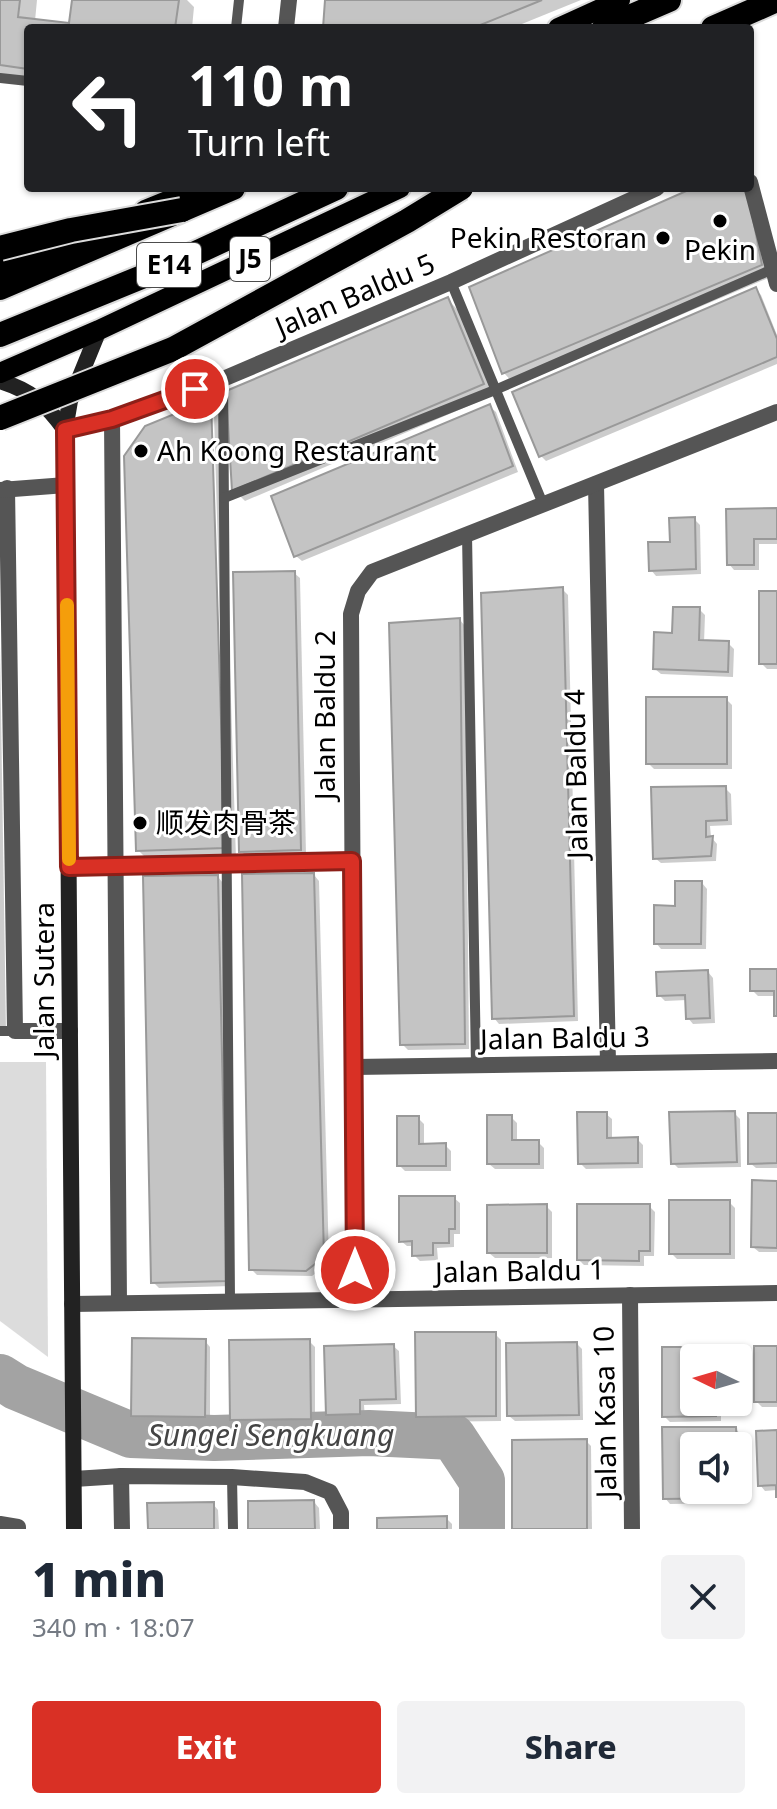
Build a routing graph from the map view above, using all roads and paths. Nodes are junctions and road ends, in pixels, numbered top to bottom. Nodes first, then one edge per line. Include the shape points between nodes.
1 (239, 0) edge
2 (289, 0) edge
3 (620, 0) edge
4 (669, 0) edge
5 (777, 0) edge
6 (745, 22) edge
7 (236, 24) edge
8 (286, 24) edge
9 (567, 24) edge
10 (613, 24) edge
11 (0, 78) edge
12 (24, 81) edge
13 (189, 192) edge
14 (224, 192) edge
15 (327, 192) edge
16 (392, 192) edge
17 (454, 192) edge
18 (648, 192) edge
19 (753, 192) edge
20 (182, 210) junction
21 (0, 248) edge
22 (0, 267) edge
23 (775, 277) edge
24 (451, 282) junction
25 (0, 288) edge
26 (99, 330) junction
27 (0, 335) edge
28 (0, 373) edge
29 (223, 379) junction
30 (0, 381) edge
31 (495, 390) junction
32 (777, 412) edge
33 (0, 418) edge
34 (112, 419) junction
35 (65, 430) junction
36 (596, 484) junction
37 (66, 485) junction
38 (4, 489) edge
39 (224, 498) junction
40 (543, 504) junction
41 (467, 534) junction
42 (352, 861) junction
43 (227, 864) junction
44 (116, 866) junction
45 (69, 867) junction
46 (7, 1031) edge
47 (70, 1031) junction
48 (777, 1061) edge
49 (608, 1063) junction
50 (476, 1065) junction
51 (354, 1067) junction
52 (777, 1293) edge
53 (630, 1295) junction
54 (355, 1299) junction
55 (230, 1301) junction
56 (119, 1303) junction
57 (72, 1304) junction
58 (121, 1476) junction
59 (232, 1477) junction
60 (74, 1479) junction
61 (0, 1524) edge
62 (18, 1529) edge
63 (74, 1529) edge
64 (122, 1529) edge
65 (233, 1529) edge
66 (341, 1529) edge
67 (632, 1529) edge

1 - 7 lane
2 - 8 street
3 - 9 main road
4 - 10 highway
5 - 6 highway
11 - 12 lane
13 - 22 main road
14 - 20 highway, E14
15 - 27 highway, E14 via 159,270
16 - 26 main road, J5
17 - 33 highway, bridge via 173,349
18 - 24 street, Jalan Baldu 5
19 - 23 street
20 - 21 highway, bridge
20 - 25 highway, E14, bridge
23 - 31 lane
24 - 29 street, Jalan Baldu 5
24 - 31 lane
26 - 28 main road, J5
26 - 35 street, Jalan Sutera via 73,392
29 - 34 street, Jalan Baldu 5
29 - 39 lane
30 - 35 street via 31,393
31 - 39 lane
31 - 40 lane
32 - 36 street, Jalan Baldu 2
34 - 35 street, Jalan Baldu 5
34 - 44 street
35 - 37 street, Jalan Sutera
36 - 40 street, Jalan Baldu 2
36 - 49 street, Jalan Baldu 4
37 - 38 street
37 - 45 street, Jalan Sutera
38 - 46 street
39 - 43 lane
40 - 41 street, Jalan Baldu 2
41 - 42 street, Jalan Baldu 2 via 372,572 358,591 351,614
41 - 50 lane
42 - 43 lane
42 - 51 street, Jalan Baldu 2
43 - 44 lane
43 - 55 lane
44 - 45 street
44 - 56 street
45 - 47 street, Jalan Sutera
46 - 47 street
47 - 57 street, Jalan Sutera
48 - 49 street, Jalan Baldu 3
49 - 50 street, Jalan Baldu 3
50 - 51 street, Jalan Baldu 3
51 - 54 street, Jalan Baldu 2
52 - 53 street, Jalan Baldu 1
53 - 54 street, Jalan Baldu 1
53 - 67 street, Jalan Kasa 10
54 - 55 street, Jalan Baldu 1
55 - 56 street, Jalan Baldu 1
56 - 57 street, Jalan Baldu 1
57 - 60 street, Jalan Sutera
58 - 59 street
58 - 60 street
58 - 64 street
59 - 65 lane
59 - 66 street via 305,1482 330,1492 341,1513
60 - 63 street, Jalan Sutera
61 - 62 street

